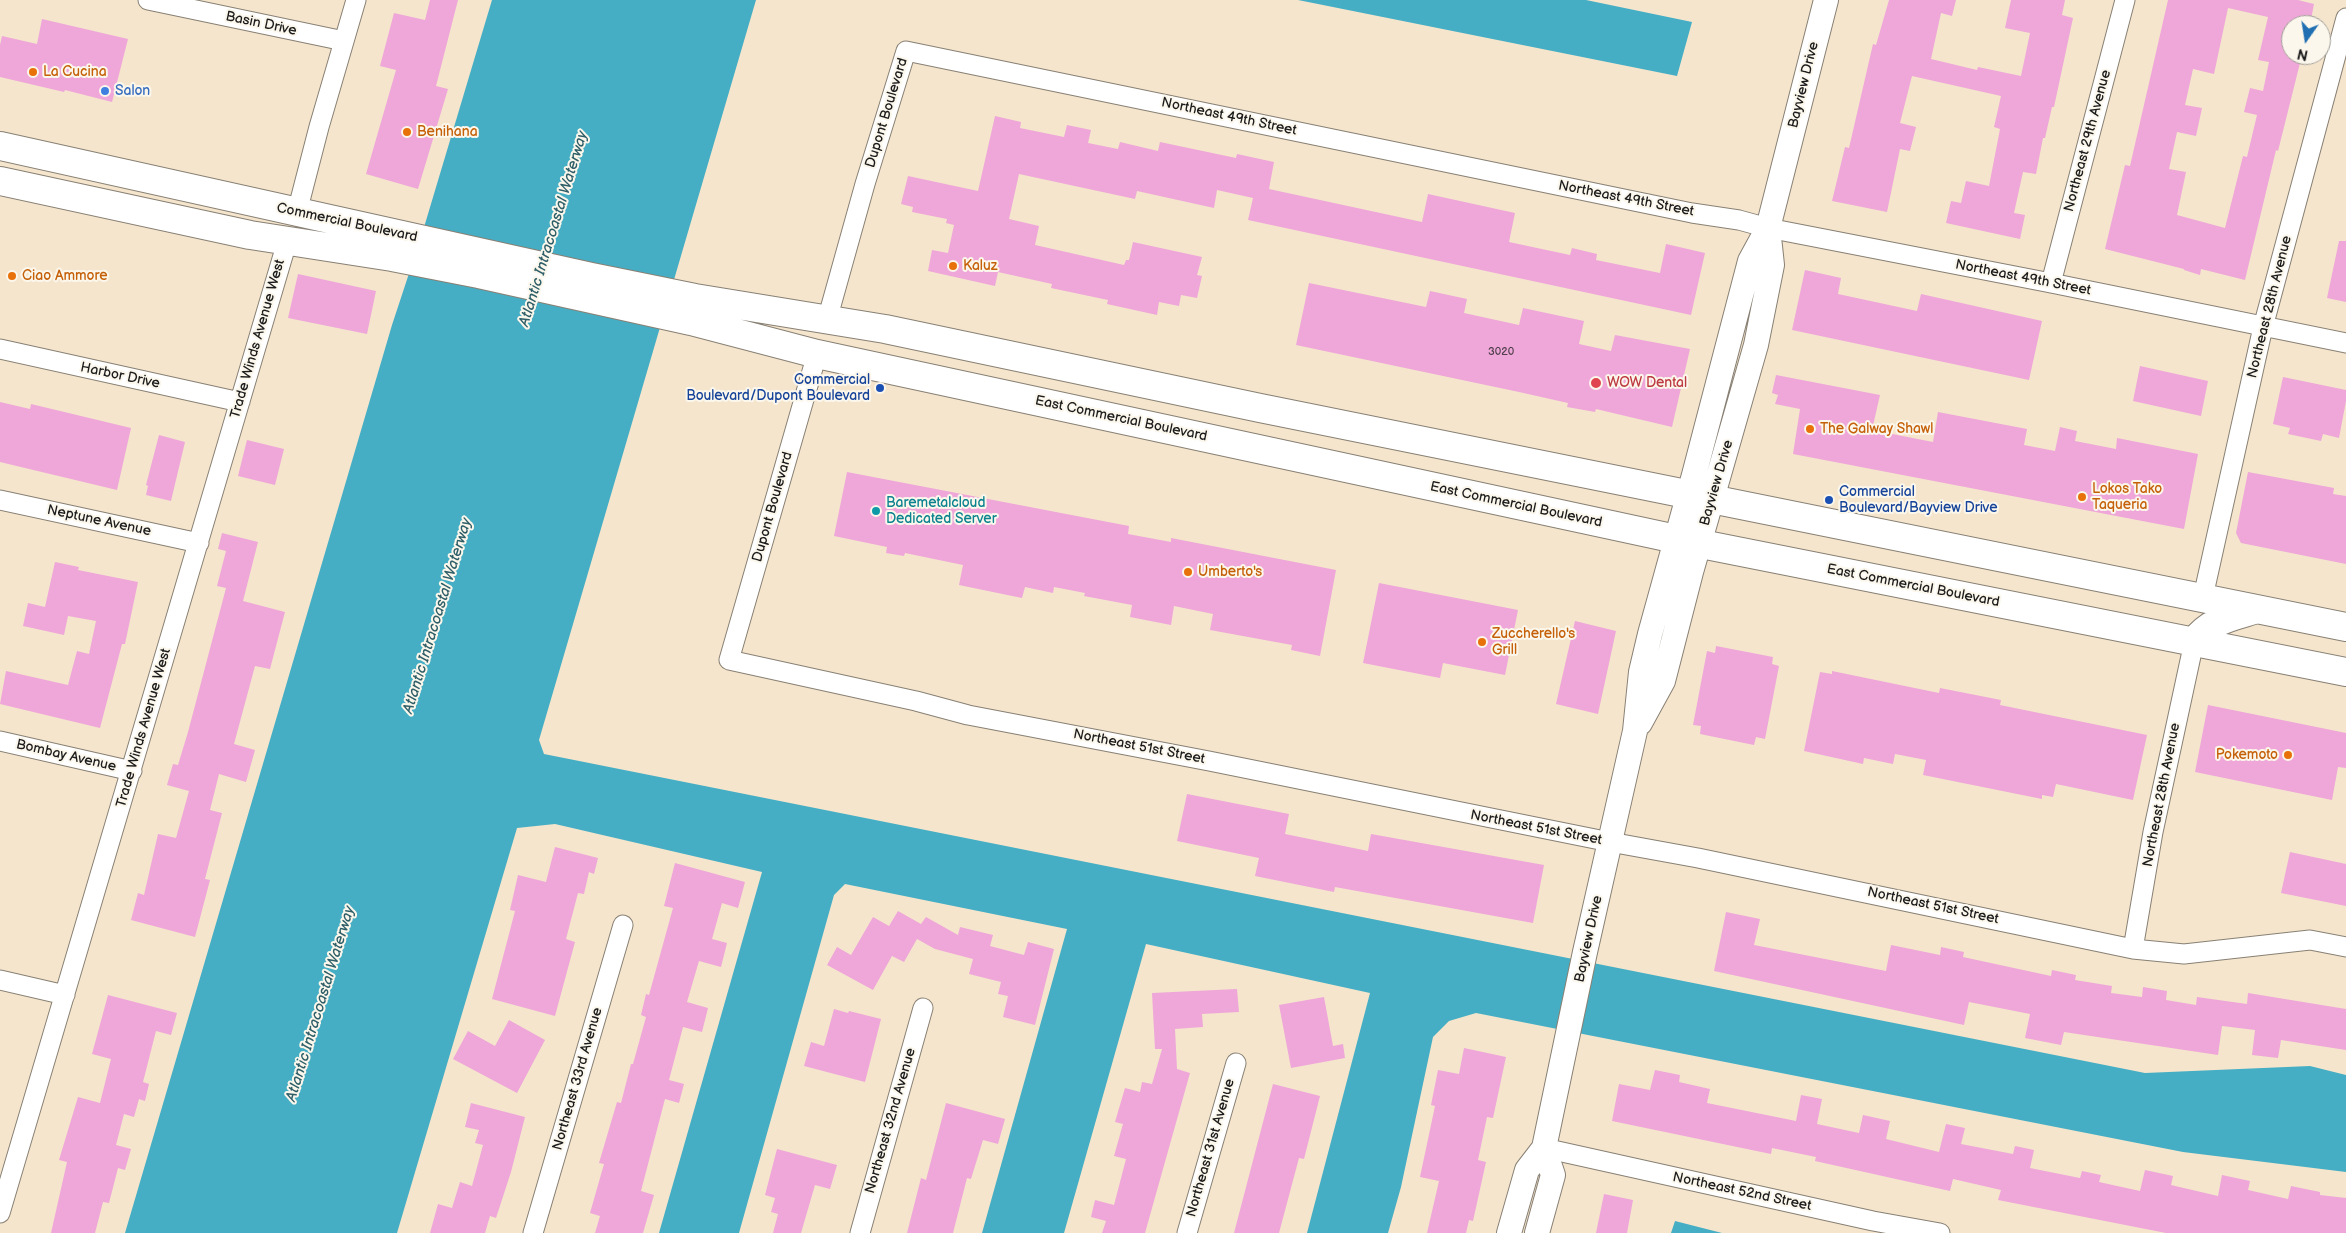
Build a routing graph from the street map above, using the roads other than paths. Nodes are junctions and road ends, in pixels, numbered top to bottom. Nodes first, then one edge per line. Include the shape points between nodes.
1 (148, 0) edge
2 (356, 0) edge
3 (1826, 0) edge
4 (2125, 0) edge
5 (2346, 18) edge
6 (344, 41) junction
7 (906, 51) joint
8 (0, 146) edge
9 (0, 181) edge
10 (297, 212) junction
11 (1768, 228) junction
12 (250, 235) junction
13 (287, 242) junction
14 (393, 245) junction
15 (2051, 282) junction
16 (693, 309) junction
17 (827, 320) junction
18 (2263, 328) junction
19 (885, 329) junction
20 (2346, 343) edge
21 (0, 349) edge
22 (817, 354) junction
23 (240, 402) junction
24 (1260, 408) junction
25 (1313, 419) junction
26 (1214, 440) junction
27 (1255, 448) junction
28 (1701, 496) junction
29 (0, 500) edge
30 (199, 542) junction
31 (1688, 542) junction
32 (2203, 598) junction
33 (2258, 609) junction
34 (2346, 626) edge
35 (2194, 642) junction
36 (729, 660) joint
37 (2346, 672) edge
38 (0, 741) edge
39 (132, 771) junction
40 (1610, 842) junction
41 (623, 925) dead end
42 (2346, 947) edge
43 (2133, 948) junction
44 (0, 980) edge
45 (65, 995) junction
46 (923, 1008) dead end
47 (1236, 1063) dead end
48 (1544, 1148) junction
49 (0, 1214) edge
50 (1871, 1227) edge
51 (533, 1233) edge
52 (860, 1233) edge
53 (1187, 1233) edge
54 (1509, 1233) edge
55 (1537, 1233) edge
56 (1940, 1233) edge

1 - 6 street, Basin Drive
2 - 6 street
3 - 11 street, Bayview Drive
4 - 15 street, Northeast 29th Avenue
5 - 18 street, Northeast 28th Avenue
6 - 10 street
7 - 11 street, Northeast 49th Street
7 - 17 street, Dupont Boulevard
8 - 10 main road, Commercial Boulevard
9 - 12 main road, Commercial Boulevard
10 - 12 main road via 281,225
10 - 14 main road, Commercial Boulevard
11 - 15 street, Northeast 49th Street
11 - 28 street, Bayview Drive via 1750,261
12 - 13 main road, Commercial Boulevard
13 - 14 main road, Commercial Boulevard
13 - 23 street, Trade Winds Avenue West
14 - 16 main road, Commercial Boulevard via 591,278
15 - 18 street, Northeast 49th Street
16 - 17 main road
16 - 22 main road, East Commercial Boulevard
17 - 19 main road
18 - 20 street, Northeast 49th Street
18 - 32 street, Northeast 28th Avenue
19 - 22 main road via 828,342
19 - 24 main road
21 - 23 street, Harbor Drive
22 - 26 main road, East Commercial Boulevard
22 - 36 street, Dupont Boulevard
23 - 30 street, Trade Winds Avenue West
24 - 25 main road
24 - 26 main road via 1251,420
25 - 27 main road via 1279,426 1265,434
25 - 28 main road
26 - 27 main road, East Commercial Boulevard
27 - 31 main road, East Commercial Boulevard
28 - 31 street, Bayview Drive
28 - 32 main road
29 - 30 street, Neptune Avenue
30 - 39 street, Trade Winds Avenue West
31 - 35 main road, East Commercial Boulevard
31 - 40 street, Bayview Drive via 1663,681 1636,731
32 - 33 main road
33 - 34 main road
33 - 35 main road via 2218,621 2202,631
35 - 37 main road, East Commercial Boulevard
35 - 43 street, Northeast 28th Avenue via 2153,832
36 - 40 street, Northeast 51st Street via 968,715 1209,760 1392,800
38 - 39 street, Bombay Avenue
39 - 45 street, Trade Winds Avenue West
40 - 43 street, Northeast 51st Street via 1771,872
40 - 48 street, Bayview Drive
41 - 51 street, Northeast 33rd Avenue
42 - 43 street, Northeast 51st Street via 2310,940 2184,954
44 - 45 street
45 - 49 street, Trade Winds Avenue West
46 - 52 street, Northeast 32nd Avenue
47 - 53 street, Northeast 31st Avenue
48 - 50 street, Northeast 52nd Street
48 - 54 street, Bayview Drive via 1527,1170
48 - 55 street, Bayview Drive via 1552,1175
50 - 56 street, Northeast 52nd Street

